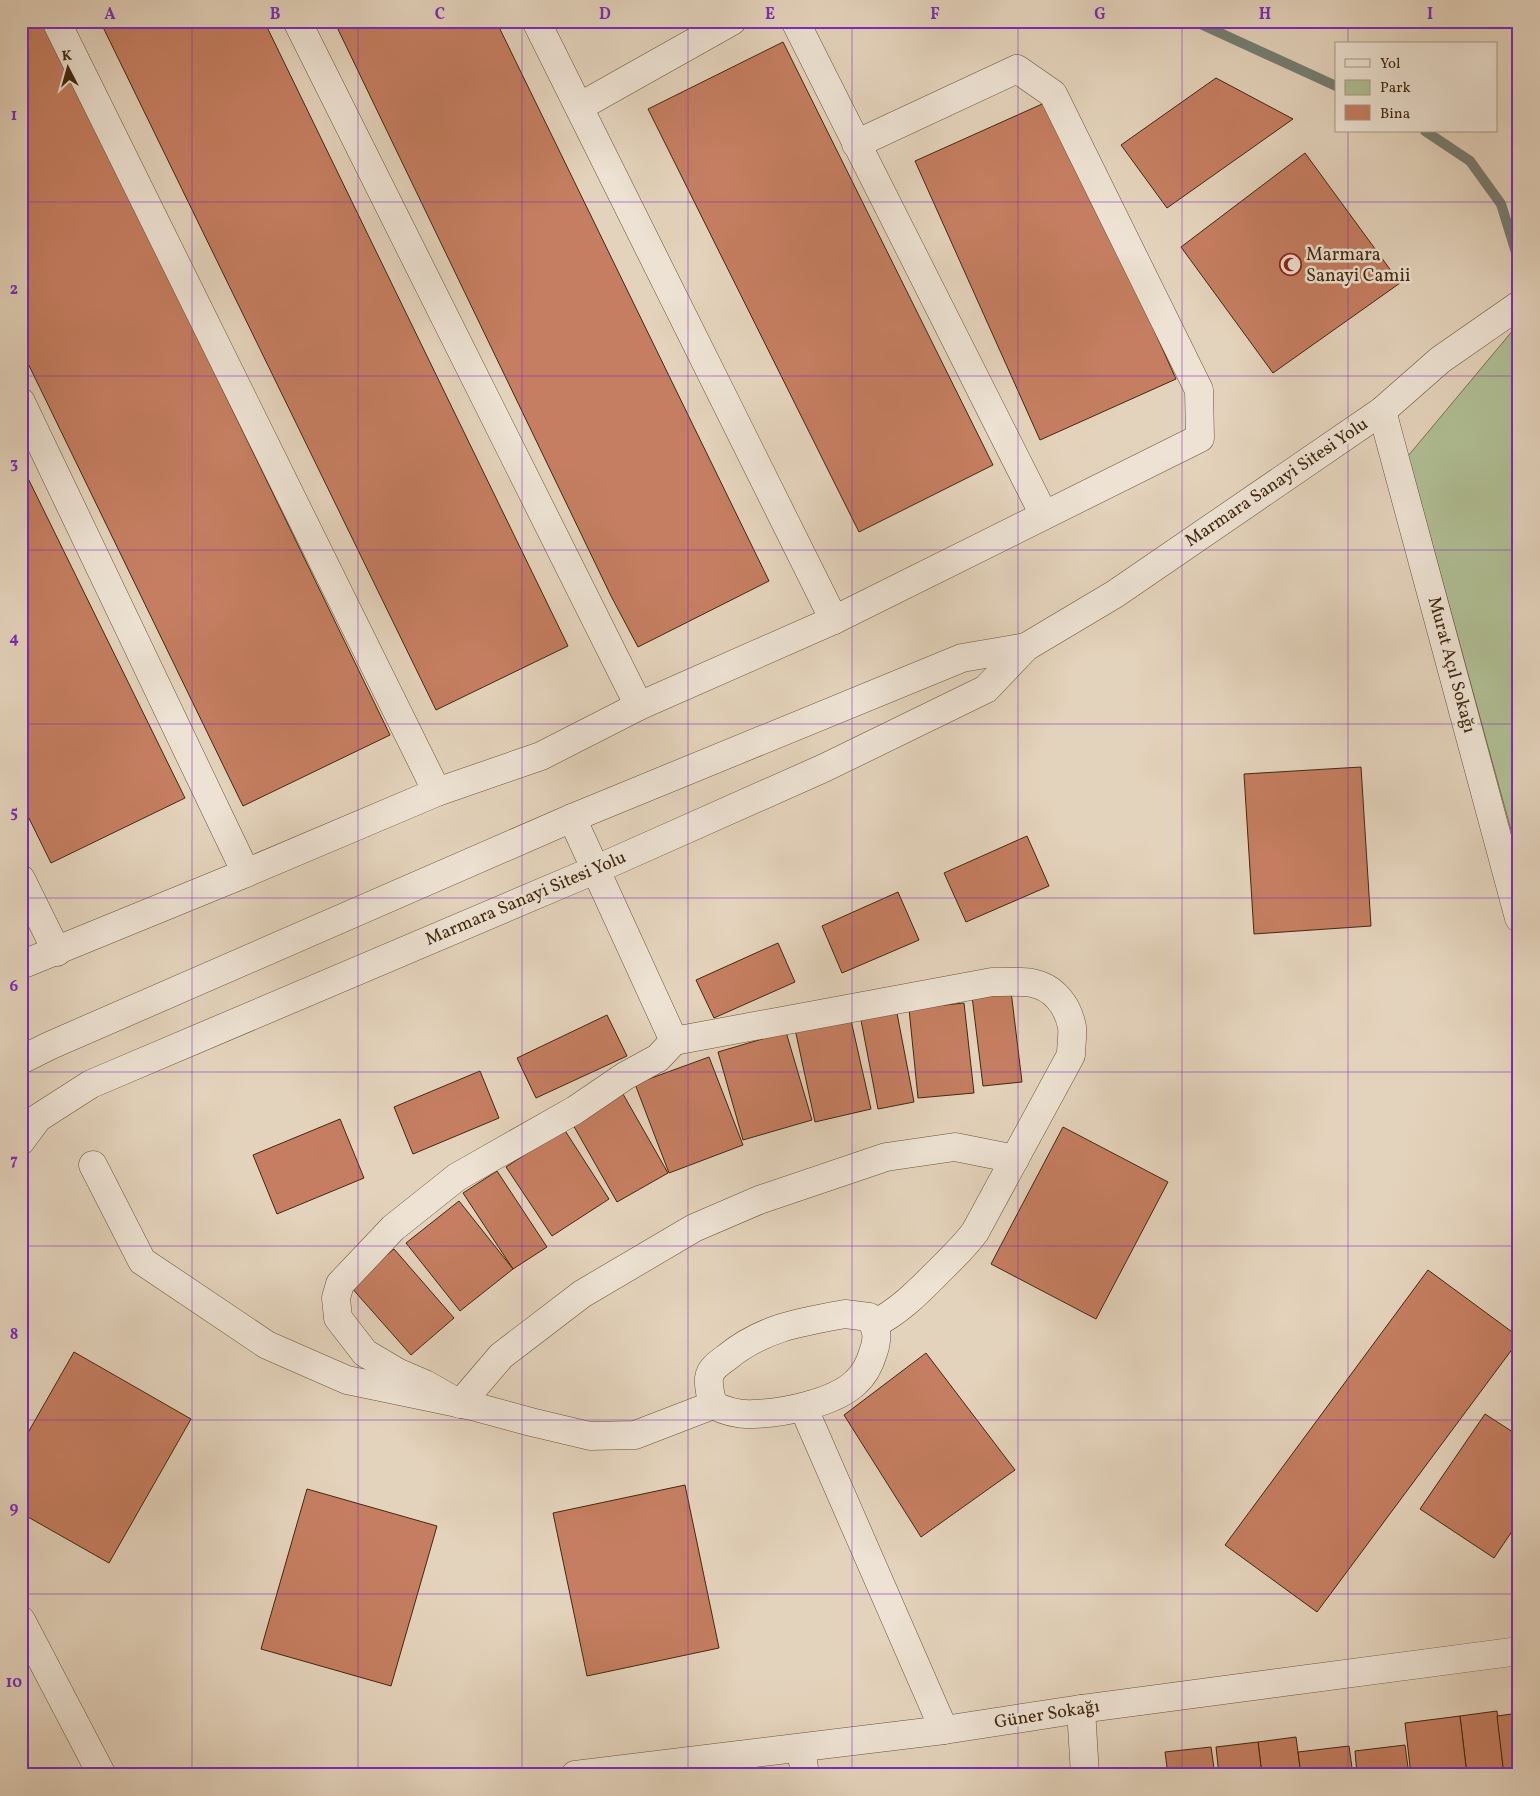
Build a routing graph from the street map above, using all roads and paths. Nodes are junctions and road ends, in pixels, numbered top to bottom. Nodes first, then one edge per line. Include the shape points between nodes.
1 (56, 21) edge
2 (297, 21) edge
3 (536, 21) edge
4 (732, 21) edge
5 (795, 21) edge
6 (579, 107) junction
7 (856, 144) junction
8 (1511, 311) edge
9 (21, 402) edge
10 (1382, 412) junction
11 (1044, 515) junction
12 (834, 620) junction
13 (1026, 647) junction
14 (639, 706) junction
15 (437, 792) junction
16 (572, 818) junction
17 (597, 869) junction
18 (246, 873) junction
19 (21, 880) edge
20 (1519, 918) edge
21 (57, 952) junction
22 (21, 965) edge
23 (674, 1041) junction
24 (21, 1060) edge
25 (21, 1141) edge
26 (1015, 1159) junction
27 (93, 1165) dead end
28 (874, 1324) junction
29 (460, 1404) junction
30 (712, 1405) junction
31 (810, 1405) junction
32 (21, 1620) edge
33 (1519, 1651) edge
34 (1081, 1709) junction
35 (944, 1730) junction
36 (801, 1748) junction
37 (102, 1775) edge
38 (575, 1775) edge
39 (804, 1775) edge
40 (1085, 1775) edge

1 - 15 street
2 - 14 street
3 - 6 street
4 - 6 street
5 - 7 street
6 - 12 street
7 - 11 street
7 - 11 street via 1017,69 1053,94 1199,390 1200,438
8 - 10 street, Marmara Sanayi Sitesi Yolu via 1440,360
9 - 18 street
10 - 13 street, Marmara Sanayi Sitesi Yolu via 1115,594
10 - 20 street, Murat Açıl Sokağı
11 - 12 street
12 - 14 street
13 - 16 street, Marmara Sanayi Sitesi Yolu via 962,658
13 - 17 street, Marmara Sanayi Sitesi Yolu via 986,689 824,768
14 - 15 street via 541,756
15 - 18 street
16 - 17 street
16 - 24 street, Marmara Sanayi Sitesi Yolu
17 - 23 street
17 - 25 street, Marmara Sanayi Sitesi Yolu via 91,1084 38,1118
18 - 21 street
19 - 21 street
21 - 22 street
23 - 26 street via 992,982 1032,983 1056,995 1065,1007 1072,1028 1071,1055
23 - 29 street via 658,1058 575,1110 457,1176 393,1228 340,1284 336,1298 338,1318 365,1353
26 - 28 street via 975,1232 958,1253 910,1300
26 - 29 street via 955,1147 886,1158 759,1200 694,1228 582,1294 501,1356
27 - 29 street via 142,1261 267,1344 347,1380
28 - 30 street via 869,1317 845,1314 788,1325 760,1335 715,1367 709,1377
28 - 31 street via 878,1341 870,1364 856,1383 831,1398
29 - 30 street via 590,1436 635,1435
30 - 31 street via 724,1411 753,1414
31 - 35 street via 807,1416
32 - 37 street
33 - 34 street, Güner Sokağı
34 - 35 street, Güner Sokağı
34 - 40 street
35 - 36 street, Güner Sokağı
36 - 38 street, Güner Sokağı
36 - 39 street

